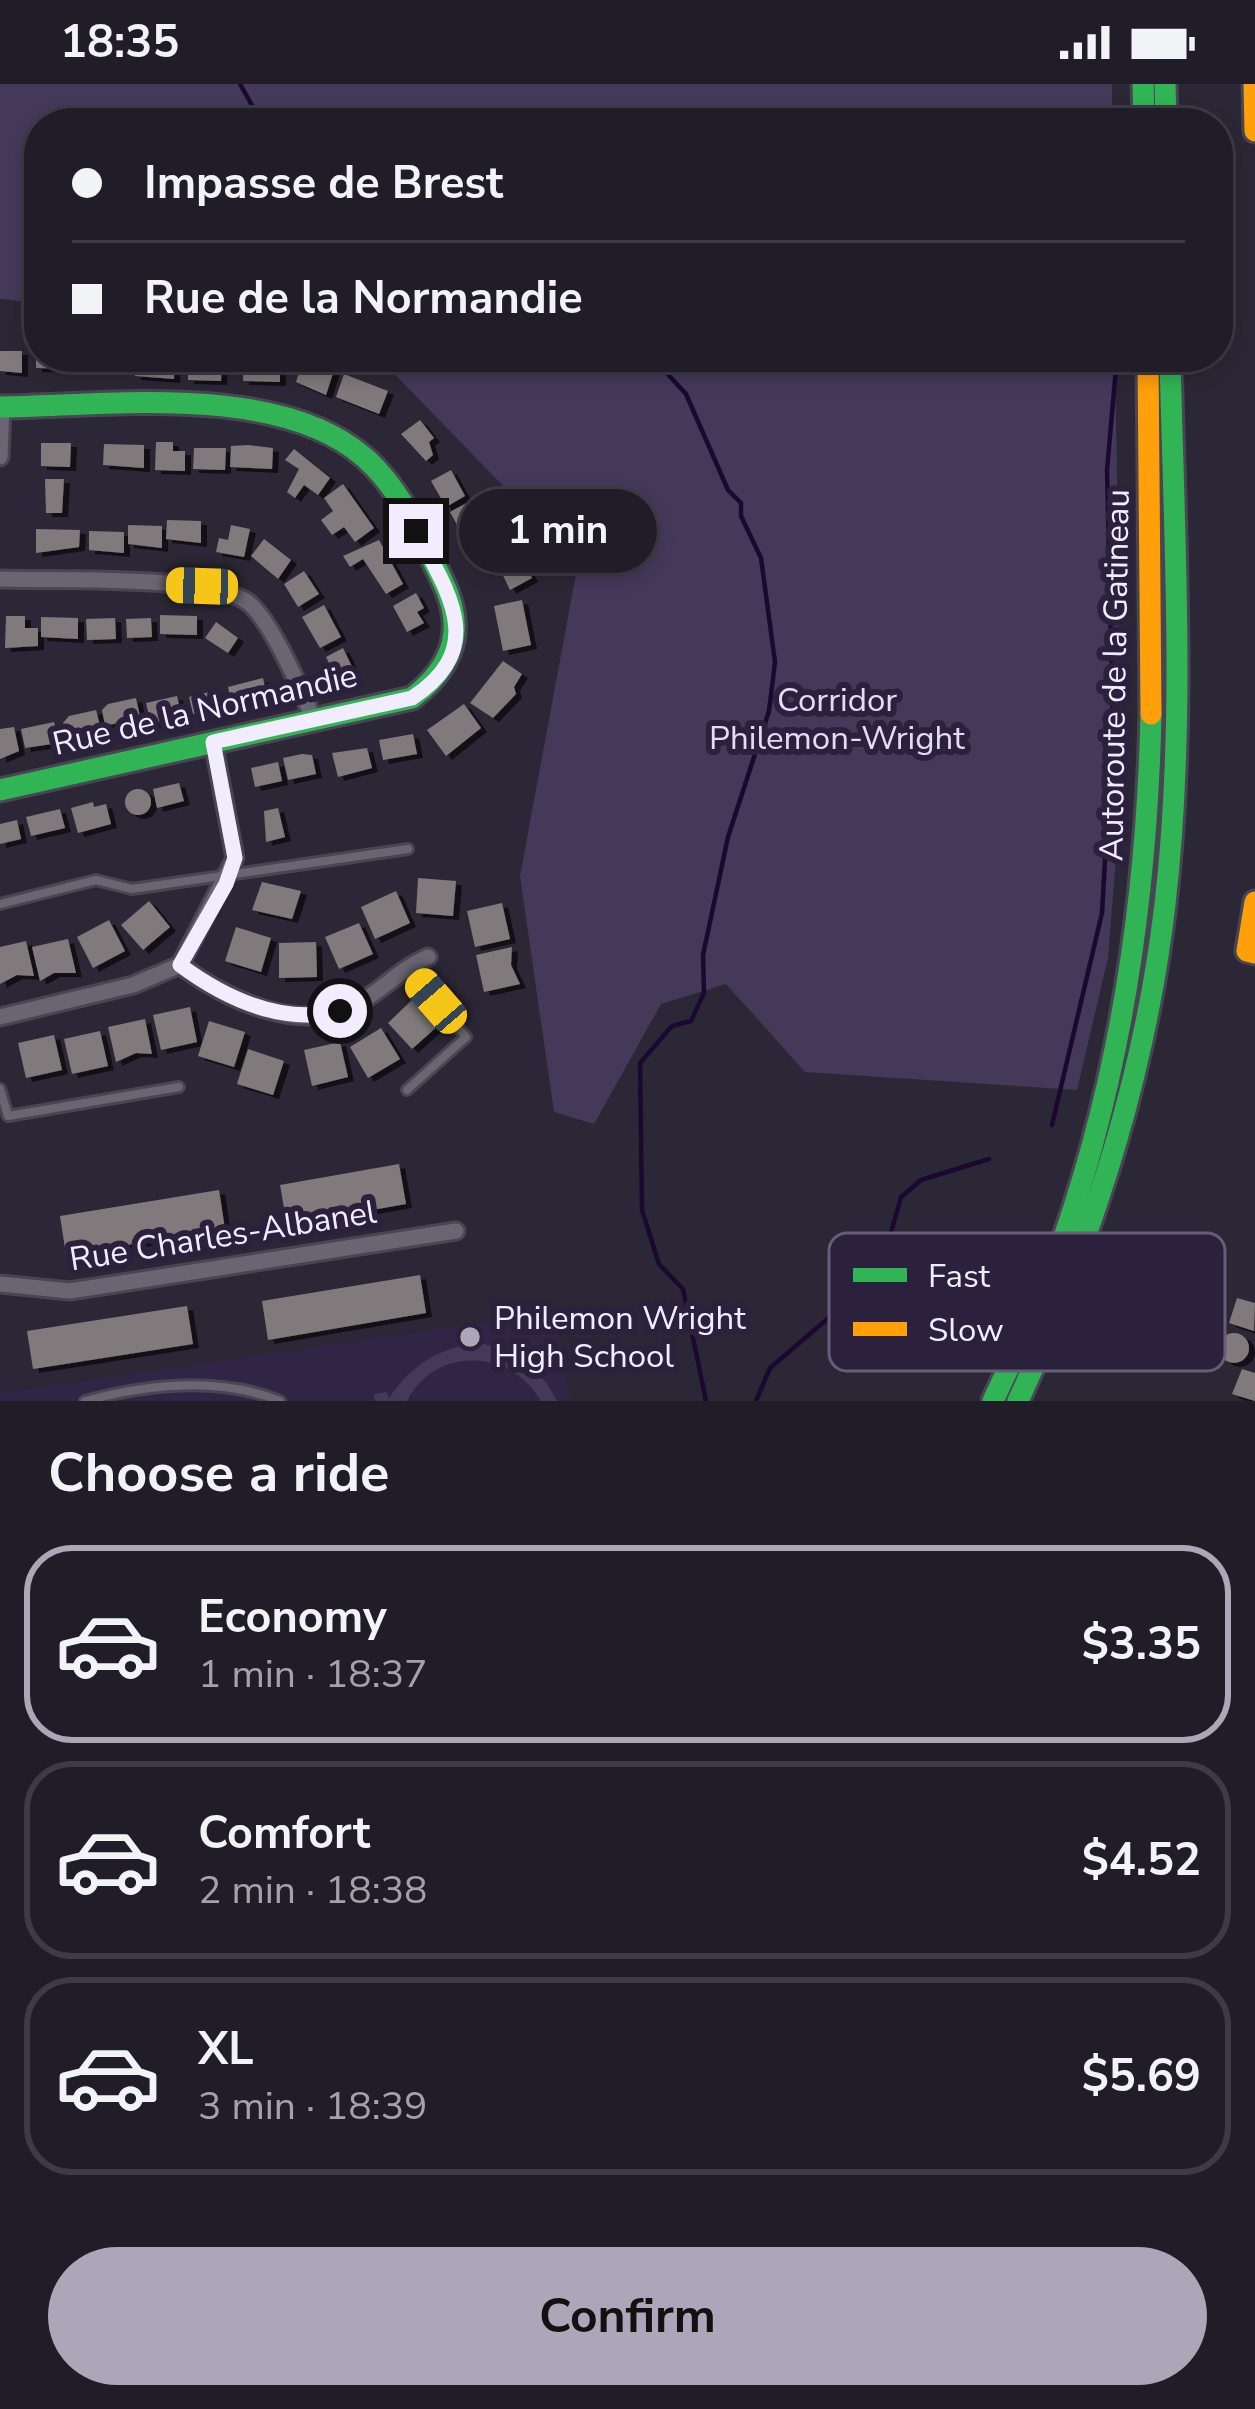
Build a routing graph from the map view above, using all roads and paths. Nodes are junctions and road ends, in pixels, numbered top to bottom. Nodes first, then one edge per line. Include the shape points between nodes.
1 (1254, 84) edge
2 (1255, 131) edge
3 (1148, 372) edge
4 (1170, 372) edge
5 (1, 407) edge
6 (0, 457) edge
7 (0, 579) edge
8 (314, 719) junction
9 (213, 742) junction
10 (0, 790) edge
11 (408, 849) dead end
12 (232, 871) junction
13 (1255, 902) edge
14 (0, 904) edge
15 (1255, 953) edge
16 (428, 957) dead end
17 (180, 965) junction
18 (406, 966) junction
19 (0, 1017) edge
20 (179, 1087) dead end
21 (0, 1089) edge
22 (406, 1090) dead end
23 (456, 1231) dead end
24 (1065, 1233) edge
25 (1088, 1233) edge
26 (0, 1284) edge
27 (1007, 1371) edge
28 (1030, 1371) edge
29 (85, 1401) edge
30 (280, 1401) edge
31 (993, 1401) edge
32 (1018, 1401) edge

1 - 2 main road
3 - 24 main road, Autoroute de la Gatineau via 1154,734 1137,948 1116,1063
4 - 25 main road, Autoroute de la Gatineau via 1175,754 1160,948 1139,1060
5 - 6 street
5 - 8 main road, Rue de la Normandie via 255,410 312,424 363,455 399,500 449,593 456,641 446,669 412,698
7 - 8 street via 235,594 258,613
8 - 9 main road, Rue de la Normandie
9 - 10 main road, Rue de la Normandie
9 - 12 street
11 - 12 lane via 274,872
12 - 14 lane via 131,889 96,880
12 - 17 street
13 - 15 main road via 1247,951
16 - 18 street
17 - 18 street via 232,998 303,1016 356,1005
17 - 19 street via 133,985
18 - 22 lane via 466,1037
20 - 21 lane via 8,1116
23 - 26 street, Rue Charles-Albanel via 70,1291
27 - 31 main road, Autoroute de la Gatineau
28 - 32 main road, Autoroute de la Gatineau
29 - 30 lane via 194,1385

